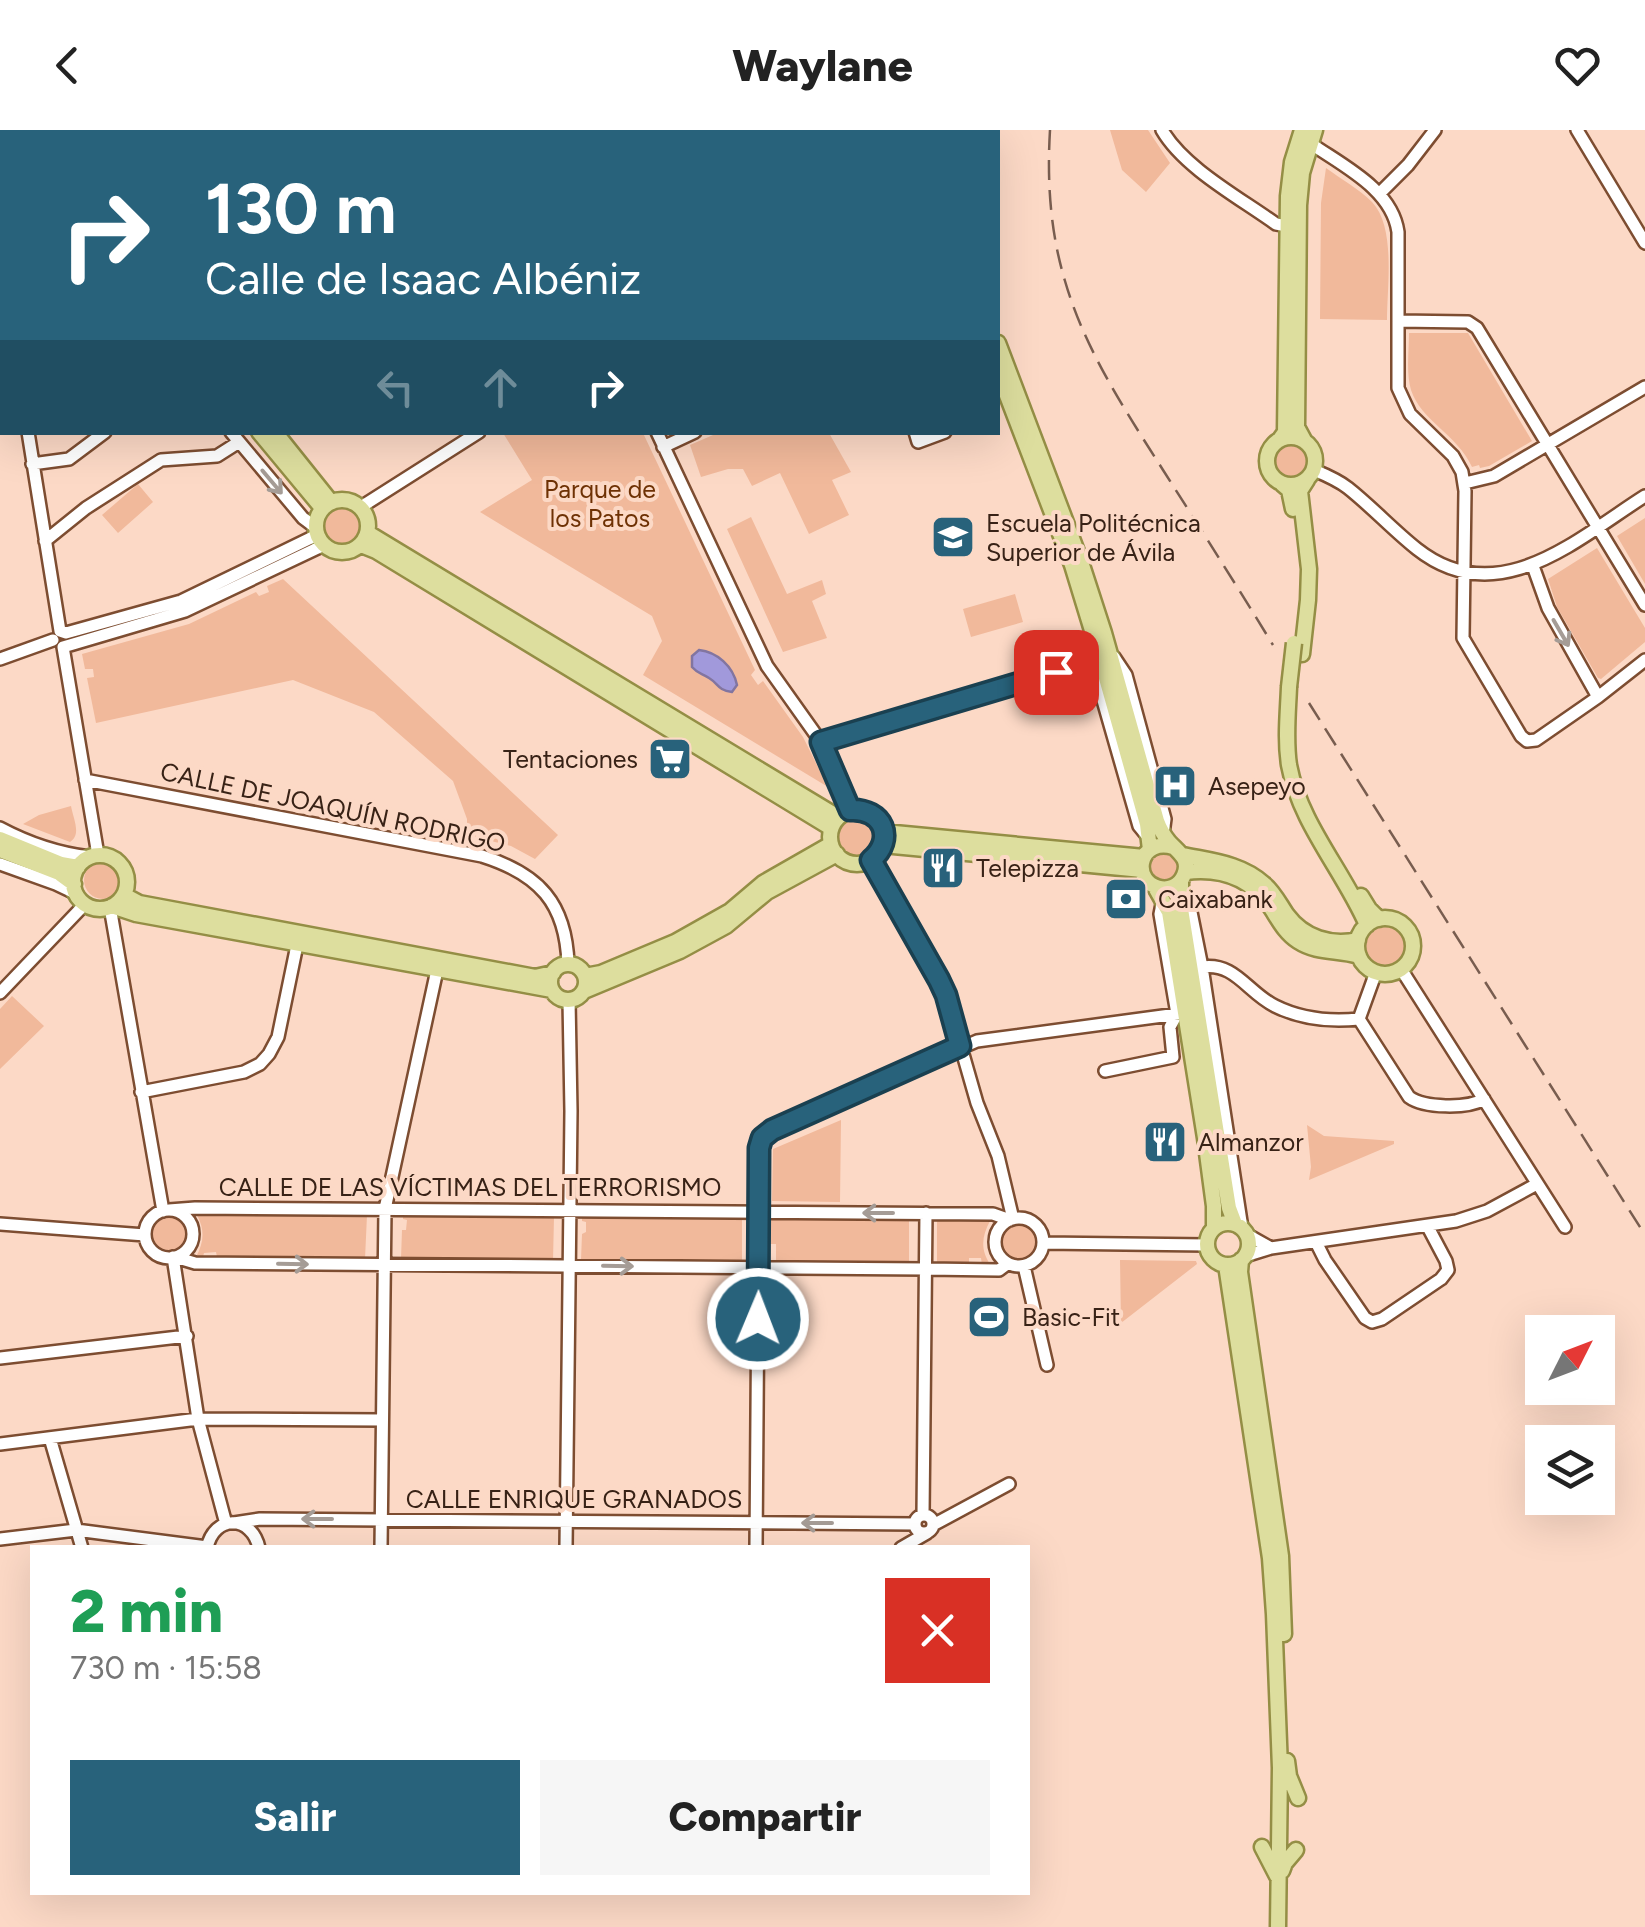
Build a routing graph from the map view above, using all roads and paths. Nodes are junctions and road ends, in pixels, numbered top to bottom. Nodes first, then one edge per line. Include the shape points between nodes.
1 (1162, 130) edge
2 (1435, 130) edge
3 (1577, 130) edge
4 (1304, 134) edge
5 (1379, 194) junction
6 (1287, 226) junction
7 (1645, 244) edge
8 (1398, 322) junction
9 (1000, 349) edge
10 (1000, 383) edge
11 (1645, 387) edge
12 (1005, 410) edge
13 (28, 435) edge
14 (101, 435) edge
15 (263, 435) edge
16 (277, 435) edge
17 (474, 435) edge
18 (658, 435) edge
19 (689, 435) edge
20 (235, 438) edge
21 (1280, 439) junction
22 (1304, 440) junction
23 (1548, 445) junction
24 (664, 447) junction
25 (32, 464) junction
26 (1310, 475) junction
27 (1464, 483) junction
28 (1282, 484) junction
29 (1645, 496) edge
30 (326, 505) junction
31 (361, 506) junction
32 (1597, 526) junction
33 (319, 536) junction
34 (364, 539) junction
35 (45, 541) junction
36 (1533, 566) junction
37 (1465, 572) junction
38 (1645, 606) edge
39 (62, 639) junction
40 (1298, 649) junction
41 (1101, 658) junction
42 (0, 659) edge
43 (1645, 660) edge
44 (1598, 696) junction
45 (821, 742) junction
46 (86, 780) junction
47 (0, 828) edge
48 (838, 831) junction
49 (0, 839) edge
50 (884, 839) junction
51 (0, 850) edge
52 (1149, 850) junction
53 (1178, 851) junction
54 (89, 859) junction
55 (871, 860) junction
56 (0, 864) edge
57 (1182, 881) junction
58 (1159, 893) junction
59 (78, 894) junction
60 (124, 895) junction
61 (111, 907) junction
62 (1373, 922) junction
63 (298, 945) junction
64 (1358, 948) junction
65 (568, 964) junction
66 (1202, 967) junction
67 (1401, 969) junction
68 (436, 970) junction
69 (1376, 972) junction
70 (553, 973) junction
71 (585, 984) junction
72 (552, 990) junction
73 (0, 993) edge
74 (569, 1000) junction
75 (1181, 1013) junction
76 (1359, 1019) junction
77 (960, 1046) junction
78 (1105, 1071) dead end
79 (141, 1092) junction
80 (1484, 1099) junction
81 (1538, 1184) junction
82 (385, 1209) junction
83 (570, 1210) junction
84 (166, 1211) junction
85 (758, 1212) junction
86 (926, 1213) junction
87 (1011, 1220) junction
88 (0, 1224) edge
89 (1428, 1226) junction
90 (1565, 1227) dead end
91 (1214, 1228) junction
92 (1241, 1229) junction
93 (145, 1235) junction
94 (1044, 1242) junction
95 (1316, 1242) junction
96 (1207, 1245) junction
97 (1272, 1248) junction
98 (174, 1257) junction
99 (1243, 1258) junction
100 (384, 1264) junction
101 (1007, 1264) junction
102 (1226, 1265) junction
103 (570, 1266) junction
104 (1024, 1266) junction
105 (758, 1268) junction
106 (926, 1269) junction
107 (187, 1336) junction
108 (0, 1358) edge
109 (1048, 1365) dead end
110 (198, 1419) junction
111 (382, 1420) junction
112 (50, 1438) junction
113 (0, 1444) edge
114 (1009, 1484) dead end
115 (382, 1520) junction
116 (566, 1521) junction
117 (756, 1522) junction
118 (230, 1523) junction
119 (895, 1524) junction
120 (925, 1524) junction
121 (76, 1530) junction
122 (0, 1539) edge
123 (81, 1545) edge
124 (192, 1545) edge
125 (208, 1545) edge
126 (258, 1545) edge
127 (382, 1545) edge
128 (566, 1545) edge
129 (756, 1545) edge
130 (902, 1545) edge
131 (904, 1545) edge
132 (1284, 1724) junction
133 (1280, 1768) junction
134 (1298, 1798) dead end
135 (1262, 1848) dead end
136 (1296, 1850) dead end
137 (1279, 1882) junction
138 (1278, 1927) edge

1 - 6 street via 1188,162
2 - 5 street
3 - 7 street
4 - 5 street
4 - 6 main road via 1288,185
4 - 22 main road via 1297,427
5 - 8 street via 1397,224
6 - 21 main road
8 - 23 street via 1475,324
8 - 27 street via 1402,398 1453,456
9 - 41 main road via 1081,562
10 - 12 main road
11 - 23 street
12 - 41 main road via 1072,566
13 - 25 street
14 - 25 street via 69,460
15 - 30 main road
16 - 30 main road
17 - 31 street
18 - 24 street
19 - 24 street
20 -> 33 street
20 - 35 street via 217,456 160,460
21 - 22 main road
21 - 28 main road via 1267,462
22 - 26 main road via 1314,453
23 - 27 street via 1494,476
23 - 32 street
24 - 45 street via 766,666
25 - 35 street
26 - 28 main road via 1295,486
26 - 37 street via 1348,488 1429,558
26 - 40 main road via 1300,491 1309,569
27 - 37 street
28 - 40 main road via 1291,498 1300,569
29 - 32 street
30 - 31 main road via 341,499
30 - 33 main road via 317,517
31 - 34 main road
32 - 36 street
32 - 38 street
33 - 34 main road via 336,552 349,552
33 - 39 street via 181,601
34 - 48 main road
35 - 39 street
36 - 37 street
36 -> 44 street via 1548,608
37 - 44 street via 1464,638 1524,740 1536,740
39 - 42 street
39 - 46 street
40 - 62 main road, bridge via 1286,728 1296,790
41 - 45 street
41 - 52 main road via 1157,821
43 - 44 street
45 - 48 street
46 - 54 street
46 - 65 street, CALLE DE JOAQUÍN RODRIGO via 509,865 552,901
47 - 54 street
48 - 50 main road via 865,810 878,819
48 - 55 main road via 853,863
48 - 71 main road via 730,910
49 - 54 main road via 61,864
50 - 52 main road
50 - 55 main road
51 - 59 main road via 59,873
52 - 53 main road
52 - 58 main road via 1146,880
53 - 57 main road via 1186,863
53 - 64 main road via 1246,871 1317,939
54 - 59 main road
54 - 60 main road via 112,858 123,867
55 - 77 street via 939,980
56 - 59 street
57 - 58 main road
57 - 64 main road via 1204,870 1224,872 1256,891 1297,940 1314,949
57 - 66 street
57 - 92 main road via 1229,1208
58 - 75 main road via 1169,912
59 - 61 main road via 97,908
59 - 73 street
60 - 61 main road
60 - 70 main road via 535,977
61 - 63 main road
61 - 79 street
62 - 64 main road
62 - 67 main road via 1396,920 1412,939
63 - 68 main road
63 - 79 street via 278,1037 260,1064
64 - 69 main road
65 - 70 main road
65 - 71 main road via 578,968
66 - 76 street via 1224,967 1274,1006 1300,1016
66 - 92 street
67 - 69 main road
67 - 80 street
68 - 72 main road
68 - 82 street
69 - 76 street
70 - 72 main road
71 - 74 main road
72 - 74 main road
74 - 83 street
75 - 77 street
75 - 78 street via 1170,1027 1173,1057
75 - 91 main road
76 - 80 street via 1412,1101 1466,1106
77 - 85 street via 762,1138
77 - 87 street via 998,1156
79 - 84 street
80 - 81 street
81 - 89 street via 1487,1211
81 - 90 street
82 - 83 street, CALLE DE LAS VÍCTIMAS DEL TERRORISMO
82 - 84 street, CALLE DE LAS VÍCTIMAS DEL TERRORISMO
82 - 100 street
83 - 85 street, CALLE DE LAS VÍCTIMAS DEL TERRORISMO
83 - 103 street
84 - 93 street via 152,1217
84 - 98 street via 180,1213 192,1230 186,1250
86 -> 85 street, CALLE DE LAS VÍCTIMAS DEL TERRORISMO
85 - 105 street
86 - 87 street, CALLE DE LAS VÍCTIMAS DEL TERRORISMO
86 - 106 street
87 - 94 street via 1031,1222
87 - 101 street via 995,1241
88 - 93 street
89 - 95 street
89 - 95 street via 1448,1270 1372,1322
91 - 92 main road via 1224,1223
91 - 96 main road
92 - 97 street
92 - 99 main road via 1249,1245
93 - 98 street via 151,1250
94 - 96 street
94 - 104 street via 1038,1258
95 - 97 street
96 - 102 main road via 1214,1260
97 - 99 street
98 -> 100 street via 196,1263
98 - 107 street
99 - 102 main road
99 - 132 main road via 1282,1556
100 - 103 street
100 - 111 street
101 - 104 street
101 - 106 street via 999,1270
102 - 133 main road via 1270,1558
103 -> 105 street
103 - 116 street
104 - 109 street
105 - 106 street
105 - 117 street
106 - 120 street
107 - 108 street
107 - 110 street
110 - 111 street
110 - 112 street
110 - 118 street
111 - 115 street
112 - 113 street
112 - 121 street
114 - 120 street
115 - 116 street, CALLE ENRIQUE GRANADOS
115 -> 118 street, CALLE ENRIQUE GRANADOS
115 - 127 street
116 - 117 street, CALLE ENRIQUE GRANADOS
116 - 128 street
119 -> 117 street, CALLE ENRIQUE GRANADOS
117 - 129 street
118 - 125 street via 213,1532
118 - 126 street via 249,1528
119 - 120 street, CALLE ENRIQUE GRANADOS
119 - 130 street via 904,1533
120 - 131 street
121 - 122 street
121 - 123 street
121 - 124 street
132 - 133 main road
132 - 134 main road via 1288,1776
133 - 137 main road
135 - 137 main road
136 - 137 main road
137 - 138 main road

